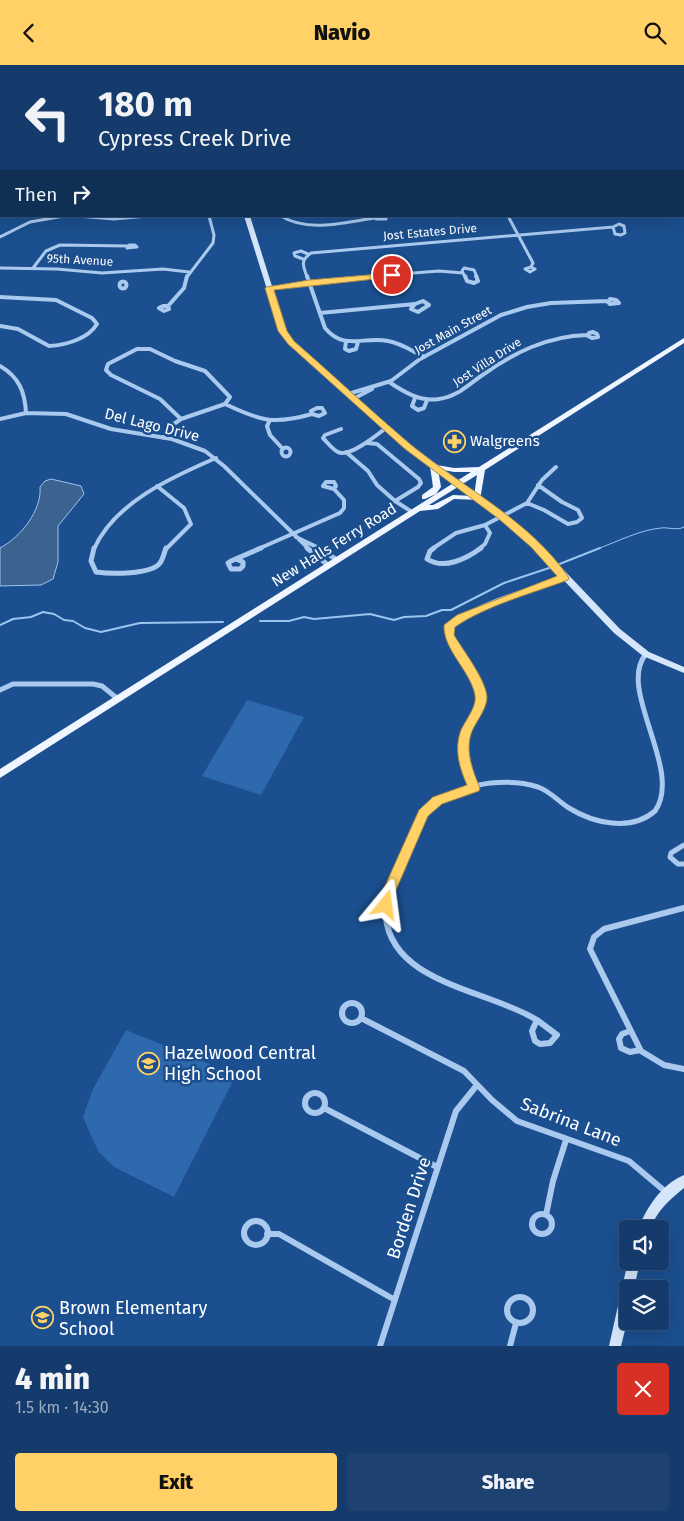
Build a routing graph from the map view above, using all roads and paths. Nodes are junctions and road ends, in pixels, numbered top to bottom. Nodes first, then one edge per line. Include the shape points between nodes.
1 (55, 217) edge
2 (89, 217) edge
3 (137, 217) edge
4 (209, 217) edge
5 (247, 217) edge
6 (283, 217) edge
7 (375, 217) edge
8 (386, 217) edge
9 (509, 217) edge
10 (613, 227) dead end
11 (518, 235) junction
12 (0, 237) edge
13 (128, 246) dead end
14 (308, 254) junction
15 (303, 259) junction
16 (531, 267) dead end
17 (0, 268) edge
18 (33, 268) junction
19 (119, 272) junction
20 (189, 272) junction
21 (462, 273) junction
22 (309, 282) junction
23 (121, 283) dead end
24 (269, 287) junction
25 (0, 297) edge
26 (608, 301) dead end
27 (415, 304) dead end
28 (168, 306) dead end
29 (320, 313) junction
30 (0, 327) edge
31 (587, 335) dead end
32 (684, 340) edge
33 (346, 341) junction
34 (358, 342) junction
35 (424, 357) junction
36 (0, 366) edge
37 (389, 382) junction
38 (350, 396) junction
39 (416, 397) junction
40 (427, 400) junction
41 (225, 404) junction
42 (26, 413) junction
43 (312, 414) dead end
44 (0, 419) edge
45 (181, 419) junction
46 (270, 422) junction
47 (386, 428) junction
48 (341, 429) dead end
49 (163, 438) junction
50 (367, 443) junction
51 (283, 449) dead end
52 (346, 453) junction
53 (216, 458) junction
54 (434, 466) junction
55 (556, 467) dead end
56 (481, 469) junction
57 (458, 483) junction
58 (538, 485) junction
59 (157, 486) junction
60 (334, 489) dead end
61 (477, 498) junction
62 (395, 501) junction
63 (527, 503) junction
64 (415, 511) junction
65 (502, 517) junction
66 (486, 525) junction
67 (294, 536) junction
68 (236, 559) dead end
69 (337, 560) junction
70 (328, 565) junction
71 (563, 576) junction
72 (646, 654) junction
73 (684, 670) edge
74 (0, 690) edge
75 (118, 699) junction
76 (0, 775) edge
77 (474, 788) junction
78 (684, 845) edge
79 (684, 864) edge
80 (684, 908) edge
81 (362, 1018) dead end
82 (537, 1020) junction
83 (630, 1031) junction
84 (640, 1050) junction
85 (684, 1069) edge
86 (477, 1085) junction
87 (324, 1107) dead end
88 (566, 1139) junction
89 (437, 1167) junction
90 (684, 1181) edge
91 (667, 1194) junction
92 (546, 1215) dead end
93 (648, 1220) edge
94 (267, 1234) dead end
95 (632, 1270) edge
96 (395, 1299) junction
97 (516, 1323) dead end
98 (380, 1346) edge
99 (510, 1346) edge
100 (615, 1346) edge

1 - 12 street via 23,224
2 - 3 street
4 - 20 street via 214,239
5 - 24 main road
6 - 7 street via 292,223 307,225
7 - 8 street via 382,220
9 - 11 street
10 - 11 street, Jost Estates Drive
11 - 14 street, Jost Estates Drive
11 - 16 street via 533,263
13 - 18 street via 60,244 44,252
14 - 15 street
14 - 15 street via 294,253
15 - 22 street
17 - 18 street, 95th Avenue
18 - 19 street, 95th Avenue
19 - 20 street, 95th Avenue via 154,269
19 - 23 street
20 - 28 street via 184,288
21 - 21 street via 467,281 478,281 471,268 464,268
21 - 22 street via 439,271
22 - 24 street
22 - 29 street
24 - 38 main road via 287,337
25 - 30 street via 51,299 96,321 97,326 59,346 50,346 18,329
26 - 35 street, Jost Main Street via 551,303 512,311 486,321
27 - 29 street
29 - 33 street via 328,332
31 - 40 street, Jost Villa Drive via 560,336 537,343 492,369 458,394
32 - 56 main road, New Halls Ferry Road
33 - 34 street
33 - 34 street via 345,349 349,351 356,349
34 - 35 street via 383,339
35 - 37 street, Jost Main Street
36 - 42 street via 22,384
37 - 38 street, Jost Main Street
37 - 39 street, Jost Villa Drive via 405,394
38 - 47 main road
39 - 40 street, Jost Villa Drive
39 - 40 street, Jost Villa Drive via 412,405 418,409 424,408
41 - 45 street
41 - 45 street via 230,397 206,371 150,349 137,349 105,367 111,375 160,399
41 - 46 street
42 - 44 street, Del Lago Drive
42 - 49 street, Del Lago Drive via 66,414 111,429
43 - 46 street via 289,421
45 - 49 street
46 - 51 street via 267,426 270,435
47 - 50 street
47 - 54 main road
48 - 52 street via 323,438 338,452
49 - 53 street, Del Lago Drive via 195,447
50 - 52 street
50 - 62 street via 377,444 421,483
52 - 62 street via 368,471 377,485
53 - 59 street
53 - 67 street, Del Lago Drive
54 - 56 main road via 454,470
54 - 57 main road
54 - 64 main road via 437,487 421,500
55 - 58 street
56 - 57 main road, New Halls Ferry Road
56 - 61 main road
57 - 61 main road
57 - 64 main road, New Halls Ferry Road
58 - 63 street
58 - 63 street via 580,511 582,518 573,523 561,523 548,512
59 - 59 street via 189,515 191,524 167,546 156,567 143,572 101,574 92,568 90,558 111,523
60 - 67 street via 344,500 341,512
61 - 64 main road via 453,497 435,507
61 - 65 main road
62 - 64 street
63 - 65 street
64 - 69 main road, New Halls Ferry Road
65 - 66 street
65 - 71 main road
66 - 66 street via 490,533 488,539 475,552 443,564 433,564 427,559 430,551 445,539
67 - 68 street
67 - 69 street, Del Lago Drive
67 - 70 street, Del Lago Drive
69 - 70 main road, New Halls Ferry Road
70 - 75 main road, New Halls Ferry Road
71 - 72 main road via 617,631
71 - 77 street via 449,625 449,635 481,697 463,745 466,768
72 - 73 main road
72 - 77 street via 639,663 640,683 668,775 666,791 658,808 630,821 599,822 580,815 540,788 529,785 498,782
74 - 75 street via 13,684 93,683
75 - 76 main road, New Halls Ferry Road
77 - 82 street via 438,801 423,813 386,897 389,932 404,957 426,974 503,1002
78 - 79 street via 670,853 670,857 678,864
80 - 83 street via 604,929 592,937 590,949
81 - 86 street, Sabrina Lane via 454,1063
82 - 82 street via 532,1031 534,1041 550,1043 557,1035
83 - 84 street
83 - 84 street via 619,1039 621,1048 632,1053
84 - 85 street via 664,1065
86 - 88 street, Sabrina Lane via 517,1121
86 - 89 street, Borden Drive via 456,1111
87 - 89 street
88 - 91 street, Sabrina Lane via 629,1161
88 - 92 street
89 - 96 street, Borden Drive
90 - 91 main road
91 - 93 main road via 653,1208
94 - 96 street via 279,1234
95 - 100 main road
96 - 98 street, Borden Drive
97 - 99 street

